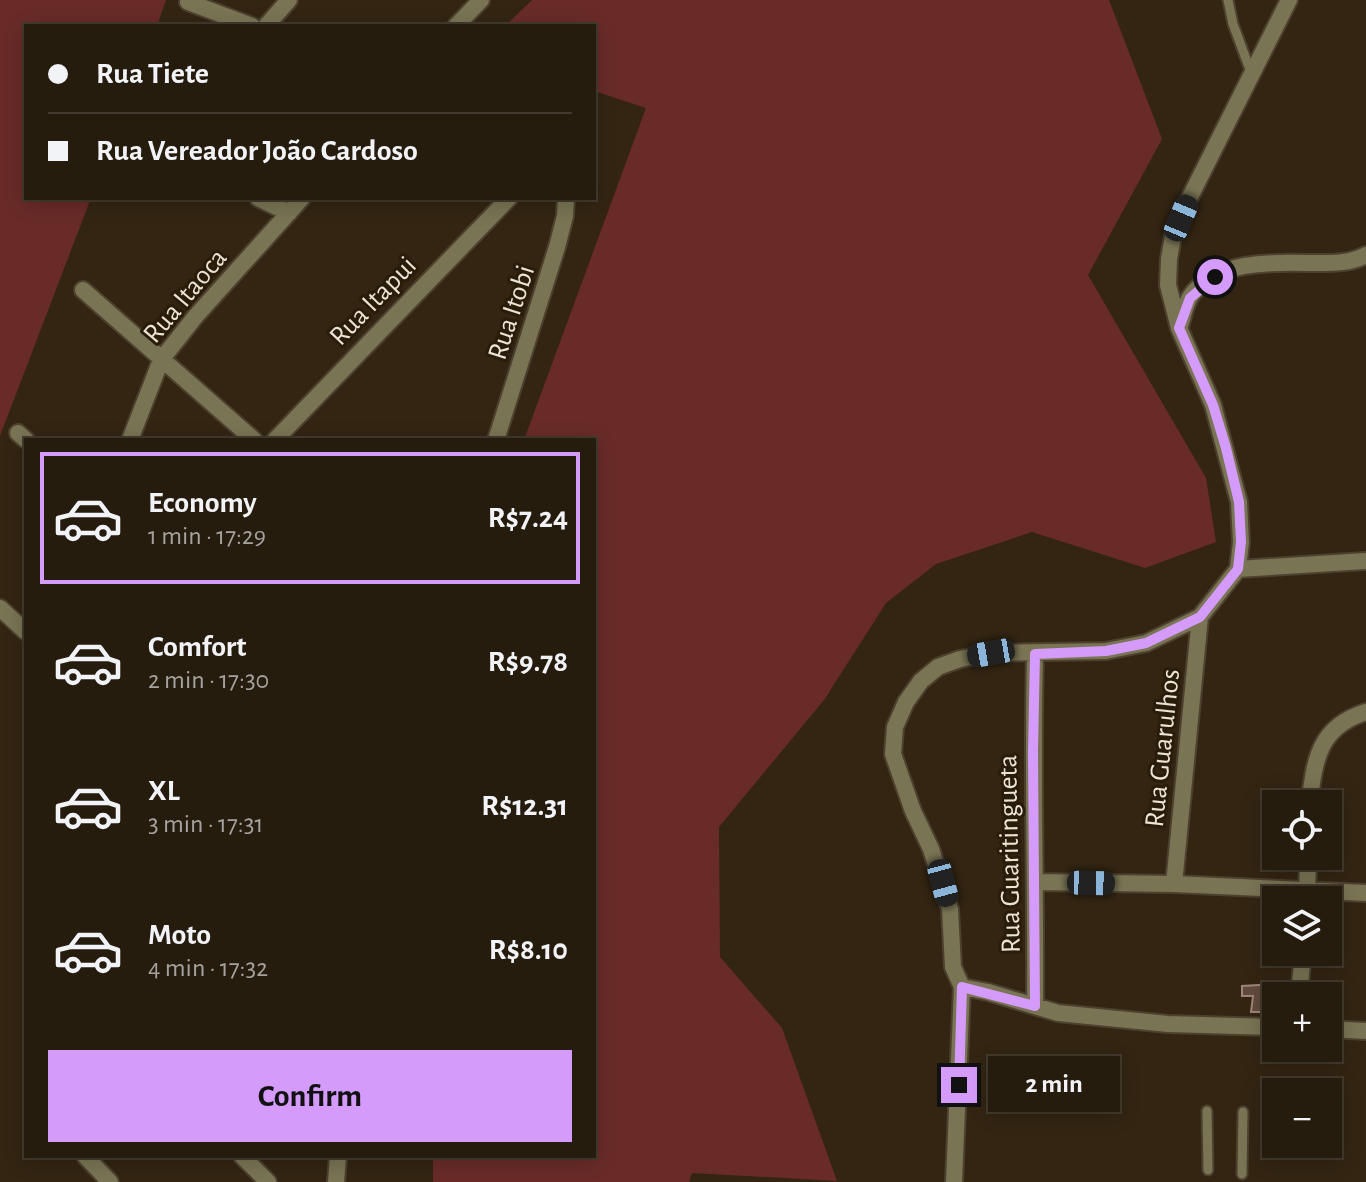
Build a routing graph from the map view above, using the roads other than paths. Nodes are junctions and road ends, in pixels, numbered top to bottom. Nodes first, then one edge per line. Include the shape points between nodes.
1 (289, 0) edge
2 (481, 0) edge
3 (1228, 0) edge
4 (1289, 0) edge
5 (188, 2) edge
6 (247, 24) edge
7 (268, 24) edge
8 (458, 24) edge
9 (1252, 75) junction
10 (262, 200) edge
11 (300, 200) edge
12 (507, 200) edge
13 (566, 200) edge
14 (289, 213) junction
15 (1366, 255) edge
16 (83, 290) dead end
17 (1179, 328) junction
18 (161, 360) junction
19 (131, 438) edge
20 (252, 438) edge
21 (277, 438) edge
22 (497, 438) edge
23 (1366, 561) edge
24 (1238, 569) junction
25 (0, 608) edge
26 (1200, 617) junction
27 (24, 630) edge
28 (1035, 654) junction
29 (1366, 712) edge
30 (1311, 790) edge
31 (1036, 882) junction
32 (1174, 884) junction
33 (1262, 892) edge
34 (1366, 893) edge
35 (1342, 894) edge
36 (962, 987) junction
37 (1035, 1006) junction
38 (1262, 1026) edge
39 (1342, 1030) edge
40 (1366, 1031) edge
41 (1207, 1111) dead end
42 (1243, 1112) dead end
43 (87, 1158) edge
44 (244, 1158) edge
45 (338, 1158) edge
46 (1208, 1170) dead end
47 (1242, 1174) dead end
48 (110, 1182) edge
49 (268, 1182) edge
50 (336, 1182) edge
51 (954, 1182) edge

1 - 7 street
2 - 8 street
3 - 9 lane
4 - 9 street
5 - 6 street
9 - 17 street via 1173,236 1168,285
10 - 14 street
11 - 14 street, Rua Itaoca
12 - 21 street, Rua Itapui
13 - 22 street, Rua Itobi via 557,247
14 - 18 street, Rua Itaoca
15 - 17 street via 1335,263 1270,262 1235,268 1201,286 1190,298
16 - 18 street
17 - 24 street via 1226,448 1239,502
18 - 19 street, Rua Itaoca
18 - 20 street
23 - 24 street
24 - 26 street
25 - 27 street
26 - 28 street via 1146,643 1106,651
26 - 32 street, Rua Guarulhos
28 - 31 street, Rua Guaritingueta
28 - 36 street via 991,653 938,667 921,681 895,727 893,754 950,909 953,967
29 - 30 street via 1334,727 1314,766
31 - 32 street
31 - 37 street, Rua Guaritingueta
32 - 33 street
34 - 35 street
36 - 37 street
36 - 51 street
37 - 38 street via 1124,1020
39 - 40 street
41 - 46 lane
42 - 47 lane
43 - 48 street
44 - 49 street
45 - 50 street

